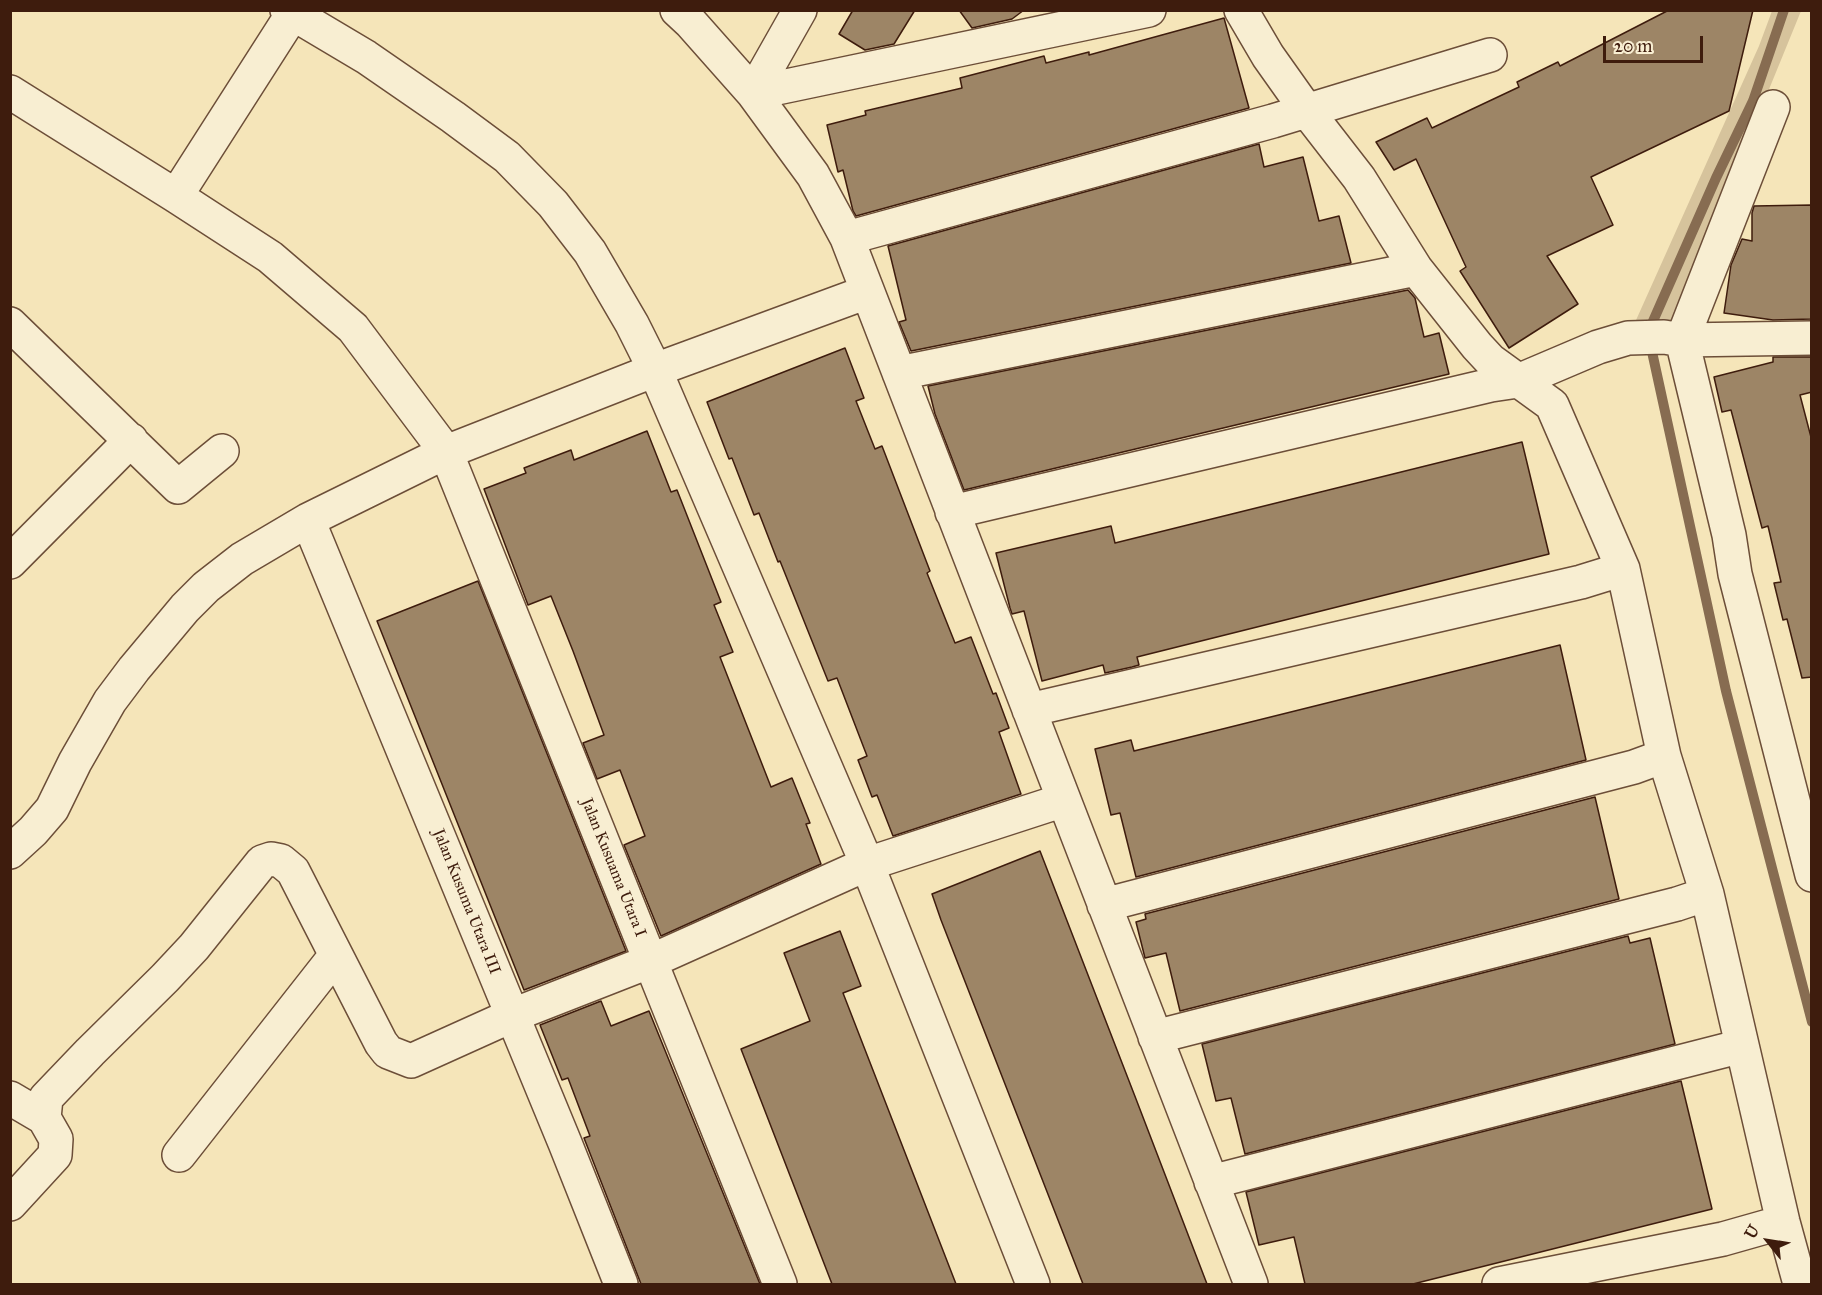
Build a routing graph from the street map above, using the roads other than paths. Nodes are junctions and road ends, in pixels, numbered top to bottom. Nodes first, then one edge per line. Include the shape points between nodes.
1 (677, 10) edge
2 (801, 10) edge
3 (1149, 10) edge
4 (1241, 10) edge
5 (292, 12) edge
6 (1490, 55) dead end
7 (10, 92) edge
8 (753, 93) junction
9 (1773, 107) dead end
10 (1306, 111) junction
11 (176, 196) junction
12 (847, 238) junction
13 (1416, 269) junction
14 (867, 292) junction
15 (10, 324) edge
16 (1673, 338) junction
17 (1812, 338) edge
18 (655, 370) junction
19 (899, 373) junction
20 (1518, 381) junction
21 (131, 440) junction
22 (222, 451) dead end
23 (446, 452) junction
24 (952, 512) junction
25 (308, 520) junction
26 (10, 562) edge
27 (1623, 569) junction
28 (1029, 710) junction
29 (1664, 756) junction
30 (1064, 800) junction
31 (10, 852) edge
32 (867, 864) junction
33 (1812, 875) edge
34 (1707, 894) junction
35 (1104, 905) junction
36 (336, 955) junction
37 (651, 961) junction
38 (513, 1015) junction
39 (1155, 1037) junction
40 (1742, 1046) junction
41 (10, 1098) edge
42 (44, 1118) junction
43 (179, 1155) dead end
44 (1211, 1182) junction
45 (10, 1204) edge
46 (1783, 1222) junction
47 (621, 1284) edge
48 (780, 1284) edge
49 (1033, 1284) edge
50 (1251, 1284) edge
51 (1499, 1284) edge
52 (1800, 1284) edge

1 - 8 street
2 - 8 street
3 - 8 street
4 - 10 street
5 - 11 street
5 - 18 street via 366,57 507,157 553,204 590,252
6 - 10 street
7 - 11 street, Jalan Kusuama Utara I
8 - 12 street via 813,175
9 - 16 street
10 - 12 street
10 - 13 street via 1359,178
11 - 23 street, Jalan Kusuama Utara I via 270,257 353,328
12 - 14 street
13 - 19 street
13 - 20 street via 1477,346
14 - 18 street
14 - 19 street
15 - 21 street
16 - 17 street
16 - 20 street via 1628,338
16 - 33 street via 1729,535 1735,574
18 - 23 street
18 - 32 street
19 - 24 street
20 - 24 street
20 - 27 street via 1552,405
21 - 22 street via 178,487
21 - 26 street
23 - 25 street
23 - 37 street, Jalan Kusuama Utara I
24 - 28 street
25 - 31 street via 242,558 185,608 110,701 52,808
25 - 38 street, Jalan Kusuma Utara III
27 - 28 street
27 - 29 street
28 - 30 street
29 - 34 street
29 - 35 street
30 - 32 street
30 - 35 street
32 - 37 street
32 - 49 street
34 - 39 street
34 - 40 street
35 - 39 street
36 - 38 street via 381,1042 388,1052 400,1058 411,1061
36 - 42 street via 293,871 280,861 262,862 194,947 46,1098
36 - 43 street
37 - 38 street
37 - 48 street, Jalan Kusuama Utara I
38 - 47 street, Jalan Kusuma Utara III
39 - 44 street
40 - 44 street
40 - 46 street
41 - 42 street
42 - 45 street via 56,1139 54,1155
44 - 50 street
46 - 51 street via 1723,1239
46 - 52 street

